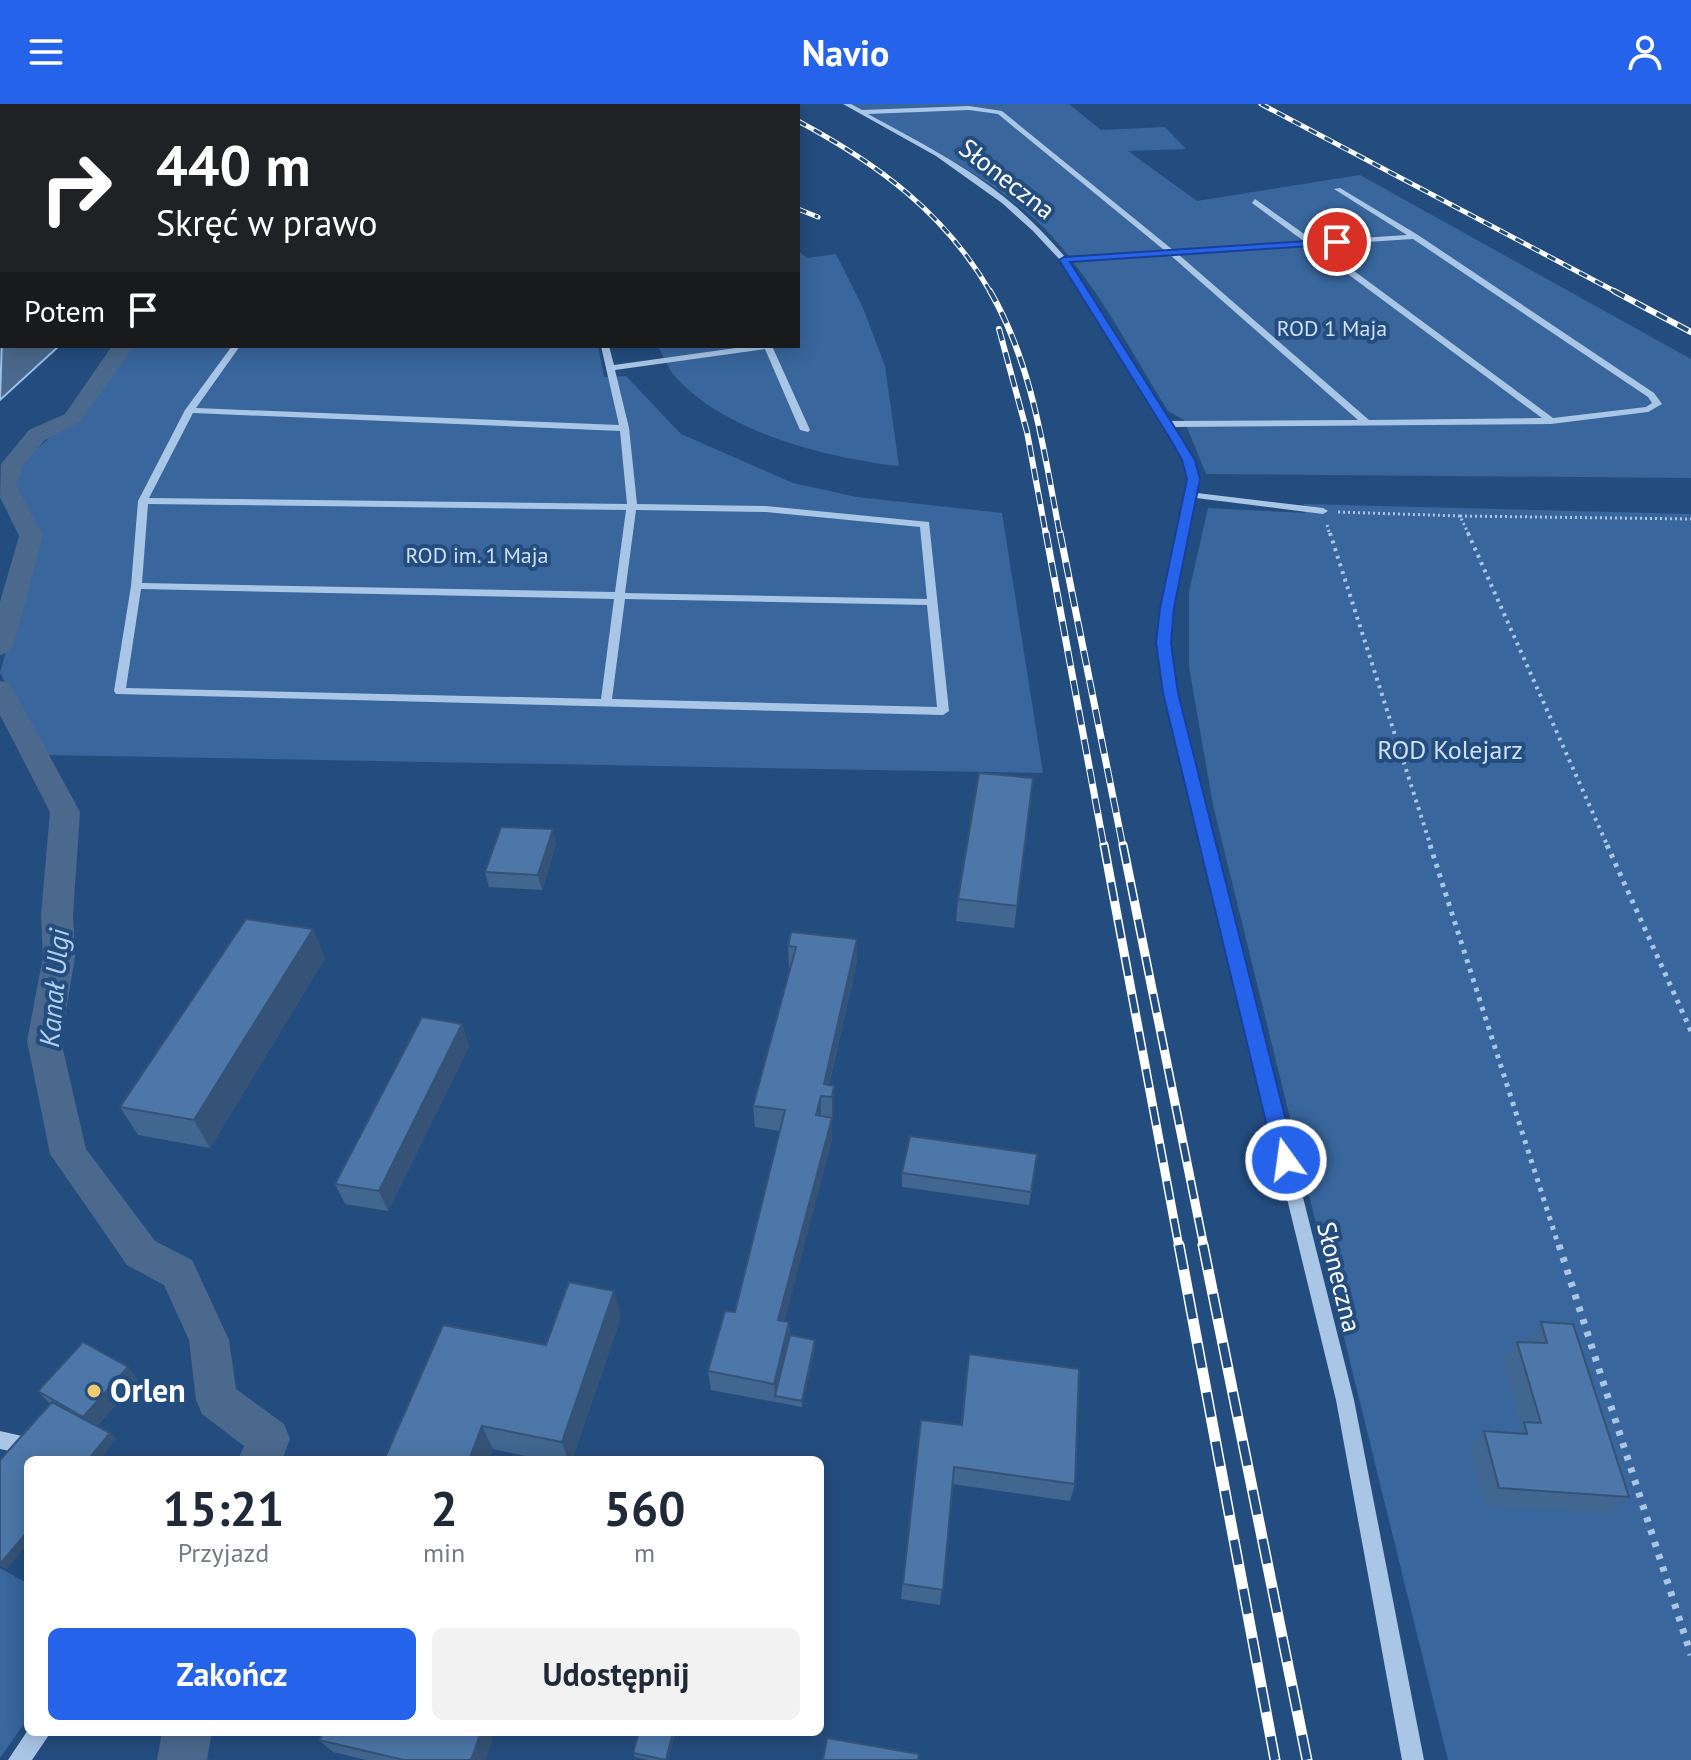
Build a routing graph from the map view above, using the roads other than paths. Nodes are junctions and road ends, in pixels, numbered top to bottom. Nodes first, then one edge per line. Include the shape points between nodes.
1 (846, 104) edge
2 (860, 112) junction
3 (1338, 189) dead end
4 (1255, 201) dead end
5 (1415, 237) junction
6 (1311, 244) junction
7 (1171, 252) junction
8 (1064, 260) junction
9 (235, 348) edge
10 (605, 348) edge
11 (754, 348) edge
12 (769, 348) edge
13 (609, 368) junction
14 (190, 410) junction
15 (1551, 421) junction
16 (1367, 423) junction
17 (1166, 424) junction
18 (624, 428) junction
19 (805, 430) dead end
20 (1192, 495) junction
21 (143, 501) junction
22 (631, 507) junction
23 (1323, 511) road end
24 (136, 586) junction
25 (620, 594) junction
26 (932, 602) junction
27 (606, 703) junction
28 (0, 1440) edge
29 (24, 1445) edge
30 (37, 1736) edge
31 (19, 1760) edge
32 (1413, 1760) edge

1 - 2 street, Słoneczna
2 - 7 street via 1000,112
2 - 8 street, Słoneczna via 938,155 1005,201
3 - 5 street
4 - 6 street
5 - 6 street
5 - 15 street via 1657,404
6 - 7 street
6 - 15 street
7 - 8 street
7 - 16 street
8 - 17 street, Słoneczna
9 - 14 street
10 - 13 street
11 - 13 street
12 - 19 street
13 - 18 street
14 - 18 street
14 - 21 street
15 - 16 street
16 - 17 street
17 - 20 street, Słoneczna via 1188,460
18 - 22 street
20 - 23 street
20 - 32 street, Słoneczna via 1163,643 1170,693 1345,1400
21 - 22 street
21 - 24 street
22 - 25 street
22 - 26 street via 766,509 925,524
24 - 25 street
24 - 27 street via 120,691
25 - 26 street
25 - 27 street
26 - 27 street via 943,711
28 - 29 street
30 - 31 street

